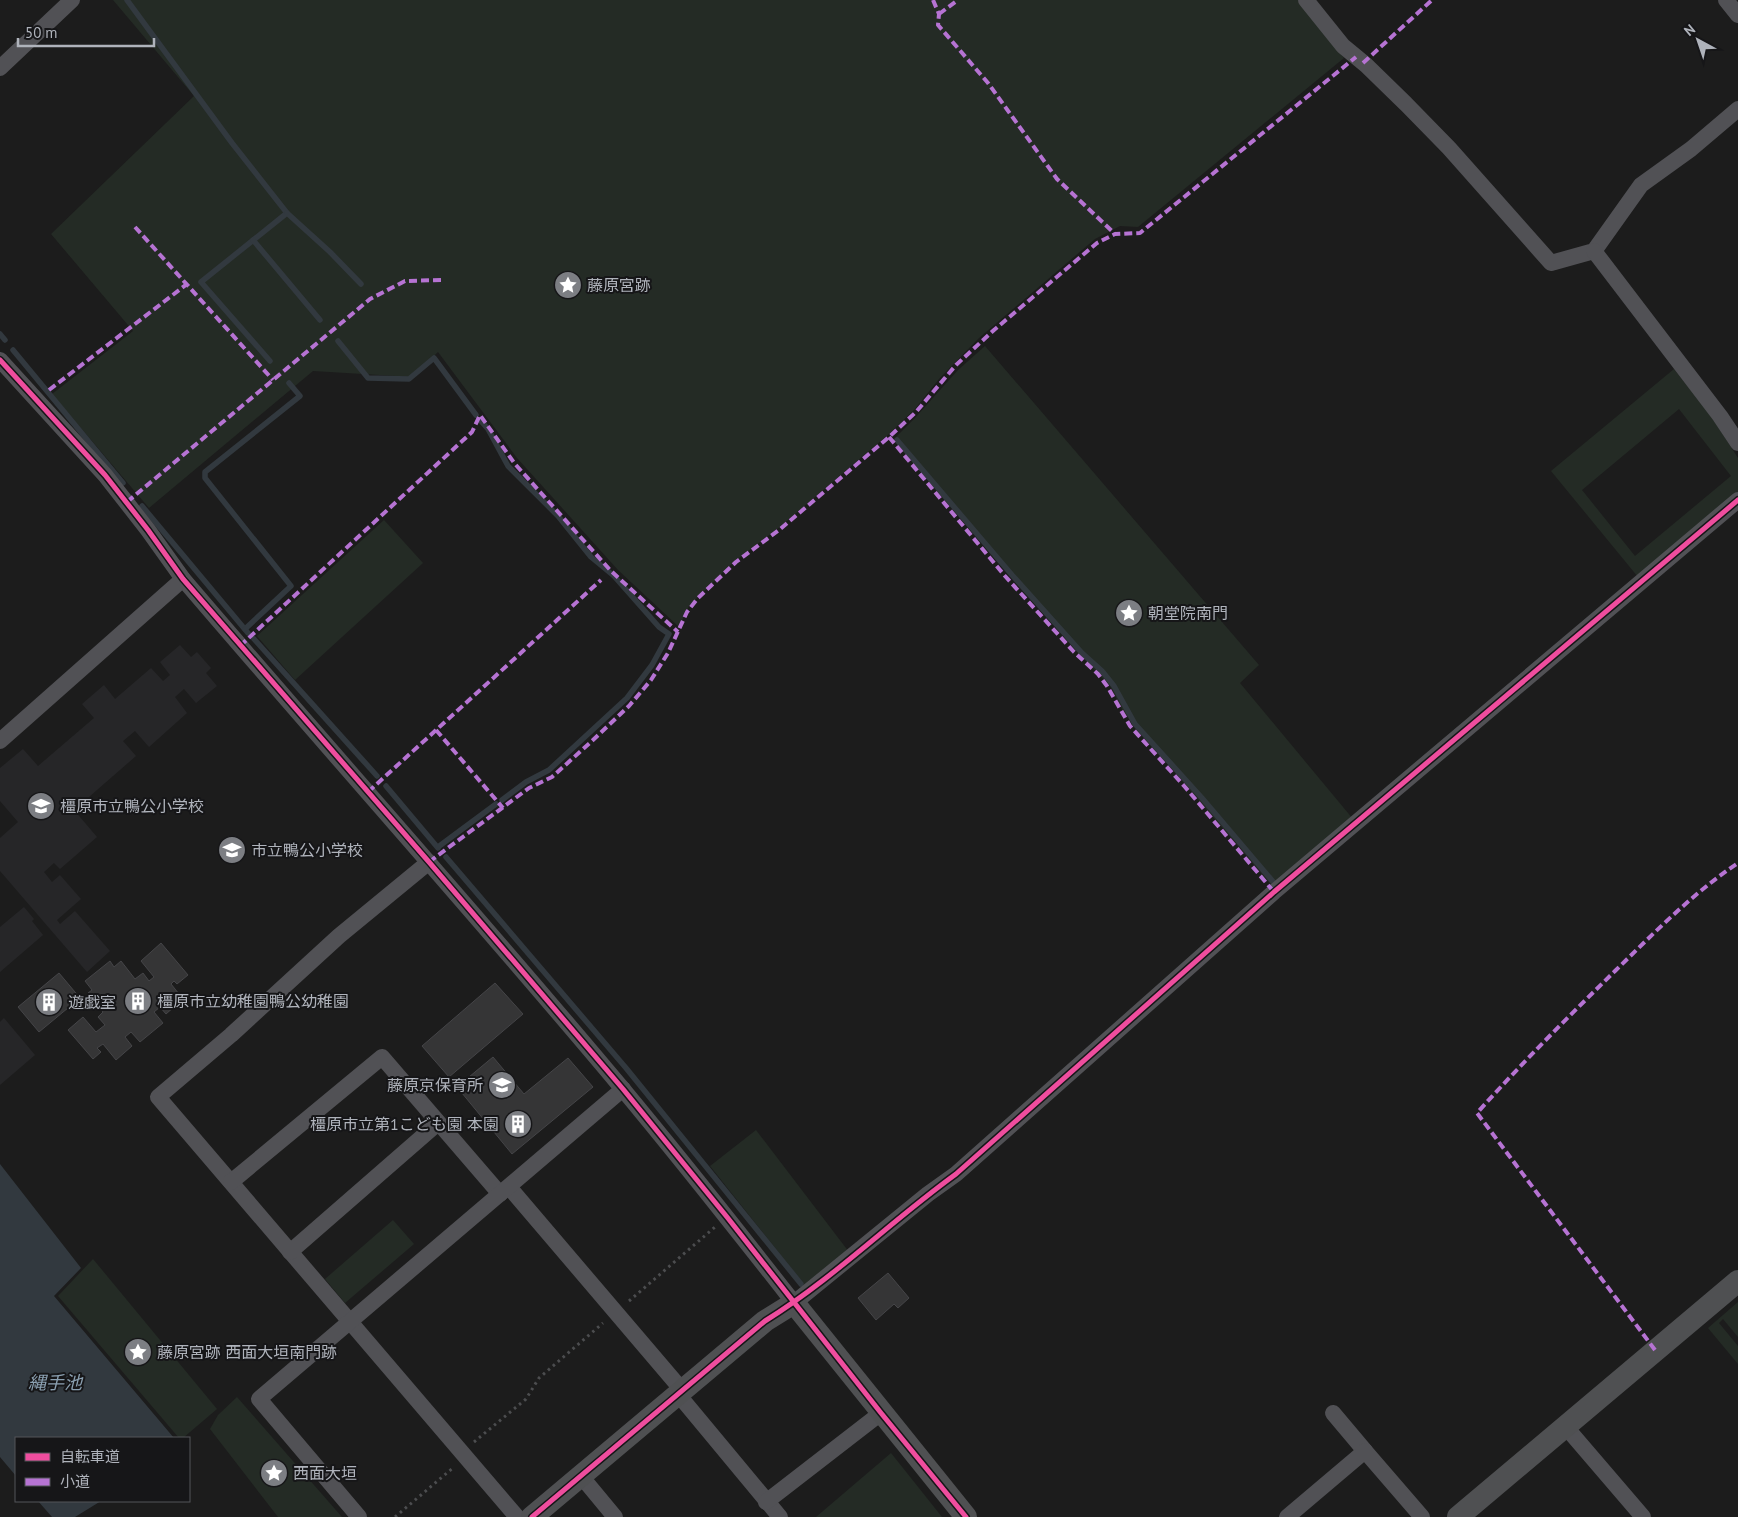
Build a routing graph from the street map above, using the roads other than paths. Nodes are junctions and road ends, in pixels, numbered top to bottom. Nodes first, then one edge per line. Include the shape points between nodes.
1 (72, 0) edge
2 (1306, 0) edge
3 (1726, 0) edge
4 (1738, 15) edge
5 (0, 68) edge
6 (1738, 109) edge
7 (1594, 251) junction
8 (0, 360) edge
9 (1738, 443) edge
10 (1738, 500) edge
11 (183, 579) junction
12 (0, 740) edge
13 (429, 862) junction
14 (623, 1089) junction
15 (438, 1123) junction
16 (231, 1182) junction
17 (504, 1191) junction
18 (290, 1252) junction
19 (1738, 1281) edge
20 (794, 1303) junction
21 (350, 1322) junction
22 (680, 1392) junction
23 (881, 1413) junction
24 (1333, 1413) dead end
25 (1565, 1426) junction
26 (1365, 1451) junction
27 (581, 1476) junction
28 (766, 1502) junction
29 (359, 1517) edge
30 (517, 1517) edge
31 (532, 1517) edge
32 (615, 1517) edge
33 (780, 1517) edge
34 (966, 1517) edge
35 (1287, 1517) edge
36 (1422, 1517) edge
37 (1458, 1517) edge
38 (1642, 1517) edge

1 - 5 street
2 - 7 street via 1342,46 1366,65 1449,148 1550,263
3 - 4 street
6 - 7 street via 1641,185
7 - 9 street
8 - 11 street via 105,475
10 - 20 street via 1274,892 956,1174
11 - 12 street
11 - 13 street
13 - 14 street
13 - 16 street via 339,936 158,1097
14 - 17 street
14 - 20 street
15 - 16 street via 382,1057
15 - 17 street
15 - 18 street
16 - 18 street
17 - 21 street
17 - 22 street via 617,1312
18 - 21 street
19 - 25 street
20 - 22 street via 765,1321
20 - 23 street
21 - 29 street via 259,1399
21 - 30 street
22 - 27 street
22 - 28 street
23 - 28 street
23 - 34 street
24 - 26 street
25 - 37 street
25 - 38 street
26 - 35 street
26 - 36 street
27 - 31 street
27 - 32 street
28 - 33 street

